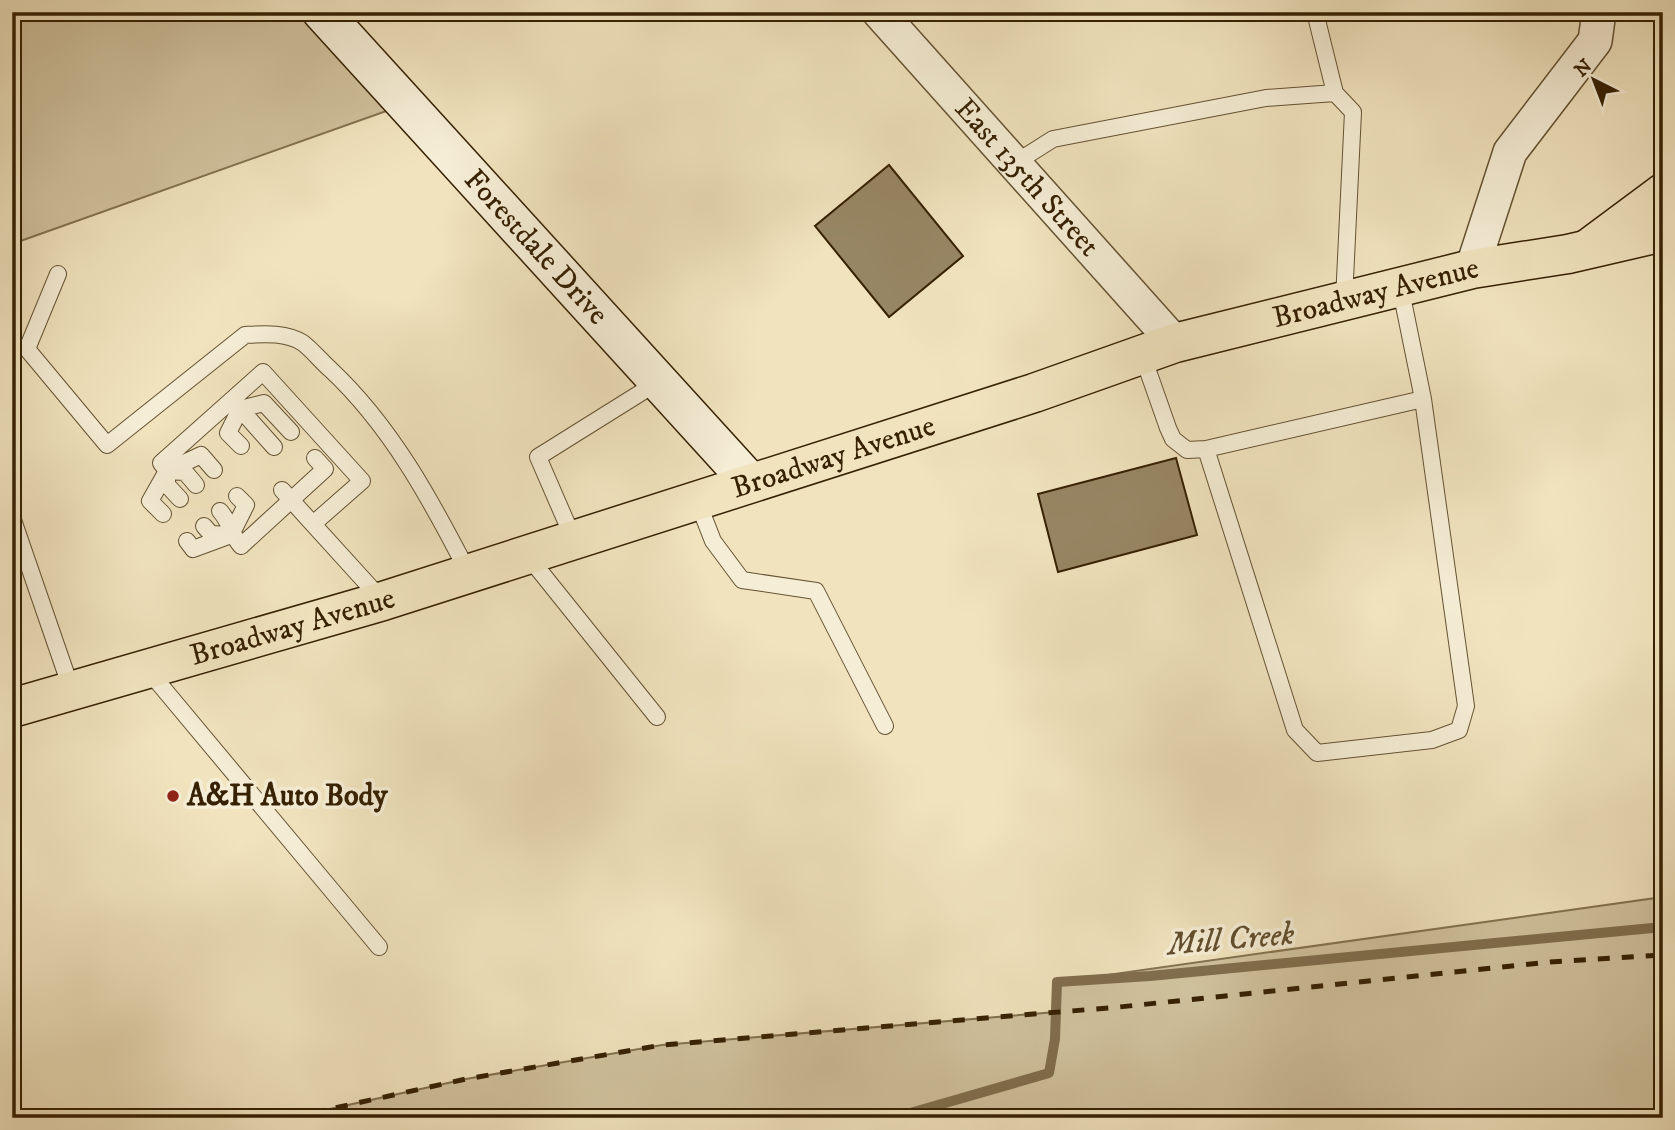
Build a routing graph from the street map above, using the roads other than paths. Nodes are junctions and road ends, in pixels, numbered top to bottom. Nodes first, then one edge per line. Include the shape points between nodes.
1 (322, 12) edge
2 (879, 12) edge
3 (1315, 12) edge
4 (1599, 12) edge
5 (1335, 93) junction
6 (1015, 163) junction
7 (1663, 193) edge
8 (1663, 232) edge
9 (1589, 248) junction
10 (1472, 269) junction
11 (58, 274) dead end
12 (1400, 286) junction
13 (1344, 300) junction
14 (1159, 349) junction
15 (659, 382) junction
16 (1423, 399) junction
17 (236, 404) junction
18 (291, 432) dead end
19 (241, 446) dead end
20 (274, 447) dead end
21 (1206, 449) junction
22 (314, 458) dead end
23 (214, 470) dead end
24 (167, 471) junction
25 (750, 482) junction
26 (196, 485) dead end
27 (286, 495) junction
28 (237, 496) dead end
29 (180, 499) dead end
30 (697, 500) junction
31 (220, 511) dead end
32 (163, 514) dead end
33 (12, 517) edge
34 (313, 524) junction
35 (204, 526) dead end
36 (231, 535) junction
37 (574, 540) junction
38 (187, 541) dead end
39 (527, 555) junction
40 (469, 574) junction
41 (383, 601) junction
42 (145, 668) junction
43 (72, 691) junction
44 (12, 708) edge
45 (657, 717) dead end
46 (885, 726) dead end
47 (379, 947) dead end

1 - 15 street, Forestdale Drive
2 - 6 street, East 135th Street
3 - 5 lane
4 - 10 street via 1595,41 1510,152
5 - 6 lane via 1266,98 1053,139
5 - 13 lane via 1353,111
6 - 14 street, East 135th Street
7 - 9 main road
8 - 9 main road, Broadway Avenue
9 - 10 main road, Broadway Avenue
10 - 12 main road, Broadway Avenue
11 - 40 lane via 27,349 107,445 245,335 274,334 301,342 343,381 381,427 429,496
12 - 13 main road, Broadway Avenue
12 - 16 lane
13 - 14 main road, Broadway Avenue
14 - 21 lane via 1173,439 1187,450
14 - 25 main road, Broadway Avenue
15 - 25 street, Forestdale Drive
15 - 37 lane via 538,457
16 - 21 lane
16 - 21 lane via 1466,706 1459,730 1432,740 1317,753 1295,730
17 - 18 lane via 264,403
17 - 19 lane via 228,433
17 - 20 lane
17 - 24 lane via 160,463
17 - 34 lane via 263,372 362,481
22 - 27 lane via 324,469 303,479
23 - 24 lane via 201,455
24 - 26 lane via 185,472
24 - 29 lane via 167,485
24 - 32 lane via 150,501
25 - 30 main road, Broadway Avenue
27 - 34 lane
27 - 36 lane via 241,546
28 - 36 lane via 246,505
30 - 37 main road, Broadway Avenue
30 - 46 lane via 713,541 742,580 816,591
31 - 36 lane via 228,520
33 - 43 lane
34 - 41 lane
35 - 36 lane via 211,534
36 - 38 lane via 193,550
37 - 39 main road, Broadway Avenue
39 - 40 main road, Broadway Avenue
39 - 45 lane
40 - 41 main road, Broadway Avenue
41 - 42 main road, Broadway Avenue
42 - 43 main road, Broadway Avenue
42 - 47 lane
43 - 44 main road, Broadway Avenue

